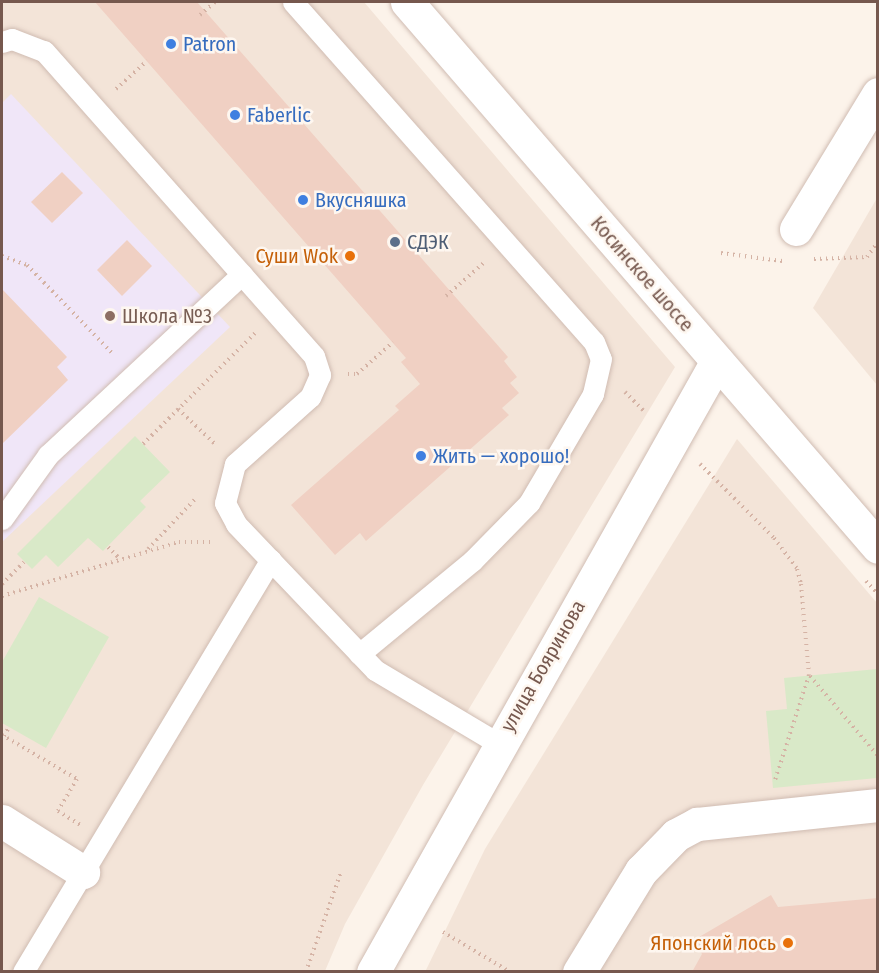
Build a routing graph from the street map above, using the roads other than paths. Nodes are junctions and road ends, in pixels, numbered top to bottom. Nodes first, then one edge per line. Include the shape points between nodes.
1 (293, 2) edge
2 (407, 2) edge
3 (2, 42) edge
4 (878, 94) edge
5 (796, 229) dead end
6 (242, 274) junction
7 (717, 361) junction
8 (2, 519) edge
9 (878, 548) edge
10 (271, 560) junction
11 (359, 654) junction
12 (499, 744) junction
13 (878, 805) edge
14 (2, 821) edge
15 (83, 872) junction
16 (23, 972) edge
17 (373, 972) edge
18 (579, 972) edge

1 - 11 lane via 594,342 601,359 596,386 529,503 472,561
2 - 7 street, Косинское шоссе
3 - 6 lane via 12,39 44,51
4 - 5 street
6 - 8 lane via 48,455
6 - 10 lane via 314,356 320,375 310,398 235,464 225,485 225,503 236,524
7 - 9 street, Косинское шоссе
7 - 12 street, улица Бояринова
10 - 11 lane
10 - 15 lane
11 - 12 lane via 375,670
12 - 17 street, улица Бояринова
13 - 18 street via 697,824 669,840 641,871
14 - 15 street
15 - 16 lane

